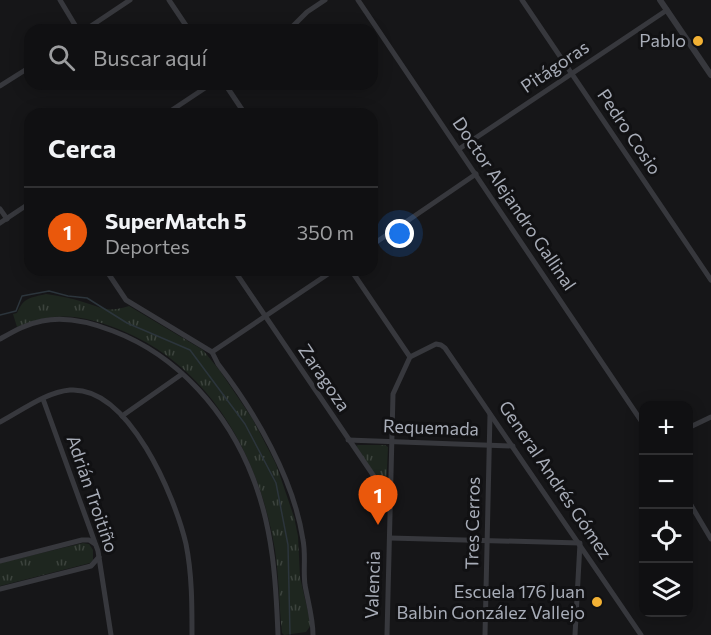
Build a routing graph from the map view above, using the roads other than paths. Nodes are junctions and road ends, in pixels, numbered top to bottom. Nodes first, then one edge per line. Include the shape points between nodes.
1 (60, 0) edge
2 (130, 0) edge
3 (169, 0) edge
4 (325, 0) edge
5 (358, 0) edge
6 (522, 0) edge
7 (660, 0) edge
8 (667, 10) junction
9 (74, 24) edge
10 (94, 24) edge
11 (185, 24) edge
12 (295, 24) edge
13 (374, 24) edge
14 (378, 30) edge
15 (24, 71) edge
16 (572, 73) junction
17 (711, 75) edge
18 (0, 86) edge
19 (202, 90) edge
20 (229, 90) edge
21 (175, 108) edge
22 (241, 108) edge
23 (459, 149) junction
24 (477, 174) junction
25 (24, 207) edge
26 (0, 209) edge
27 (7, 219) junction
28 (0, 223) edge
29 (378, 240) edge
30 (110, 276) edge
31 (238, 276) edge
32 (325, 276) edge
33 (355, 276) edge
34 (711, 280) edge
35 (265, 317) junction
36 (0, 339) edge
37 (212, 352) junction
38 (410, 357) junction
39 (182, 374) junction
40 (43, 399) junction
41 (490, 412) junction
42 (122, 416) junction
43 (639, 417) edge
44 (711, 417) edge
45 (0, 422) edge
46 (693, 426) edge
47 (348, 440) junction
48 (392, 441) junction
49 (490, 445) junction
50 (513, 446) junction
51 (391, 501) junction
52 (693, 508) edge
53 (390, 538) junction
54 (711, 539) edge
55 (488, 542) junction
56 (580, 543) junction
57 (96, 545) junction
58 (99, 557) junction
59 (0, 561) edge
60 (0, 589) edge
61 (111, 635) edge
62 (192, 635) edge
63 (278, 635) edge
64 (313, 635) edge
65 (387, 635) edge
66 (485, 635) edge
67 (575, 635) edge
68 (641, 635) edge

1 - 9 street
2 - 10 street
3 - 11 street
4 - 12 street
5 - 13 street, Doctor Alejandro Gallinal
6 - 16 street, Pedro Cosio
7 - 8 street
8 - 16 street, Pitágoras
8 - 17 street
14 - 23 street, Doctor Alejandro Gallinal
15 - 18 street
16 - 23 street, Pitágoras
16 - 34 street, Pedro Cosio
19 - 21 street
20 - 22 street
23 - 24 street, Doctor Alejandro Gallinal
24 - 29 street
24 - 43 street, Doctor Alejandro Gallinal
25 - 27 street
26 - 27 street
27 - 28 street
30 - 37 street via 126,300
31 - 35 street, Zaragoza
32 - 35 street
33 - 38 street
35 - 37 street
35 - 47 street, Zaragoza
36 - 39 street via 43,321 85,322 139,342
37 - 64 street via 279,462 300,521
38 - 41 street, General Andrés Gómez via 436,344 446,348
38 - 48 street, Valencia via 393,394
39 - 42 street
39 - 63 street via 220,417 253,477 273,554
40 - 42 street via 62,391 86,392 104,399
40 - 45 street
40 - 57 street, Adrián Troitiño
41 - 49 street, Tres Cerros
41 - 50 street, General Andrés Gómez
42 - 62 street via 156,466 177,514 189,564
44 - 46 street
47 - 48 street, Requemada
47 - 51 street, Zaragoza
48 - 49 street, Requemada
48 - 51 street, Valencia
49 - 50 street, Requemada
49 - 55 street, Tres Cerros
50 - 56 street, General Andrés Gómez
51 - 53 street, Valencia
52 - 54 street
53 - 55 street
53 - 65 street, Valencia
55 - 56 street
55 - 66 street, Tres Cerros
56 - 67 street
56 - 68 street, General Andrés Gómez
57 - 58 street, Adrián Troitiño
57 - 59 street via 82,540
58 - 60 street via 91,566
58 - 61 street, Adrián Troitiño

